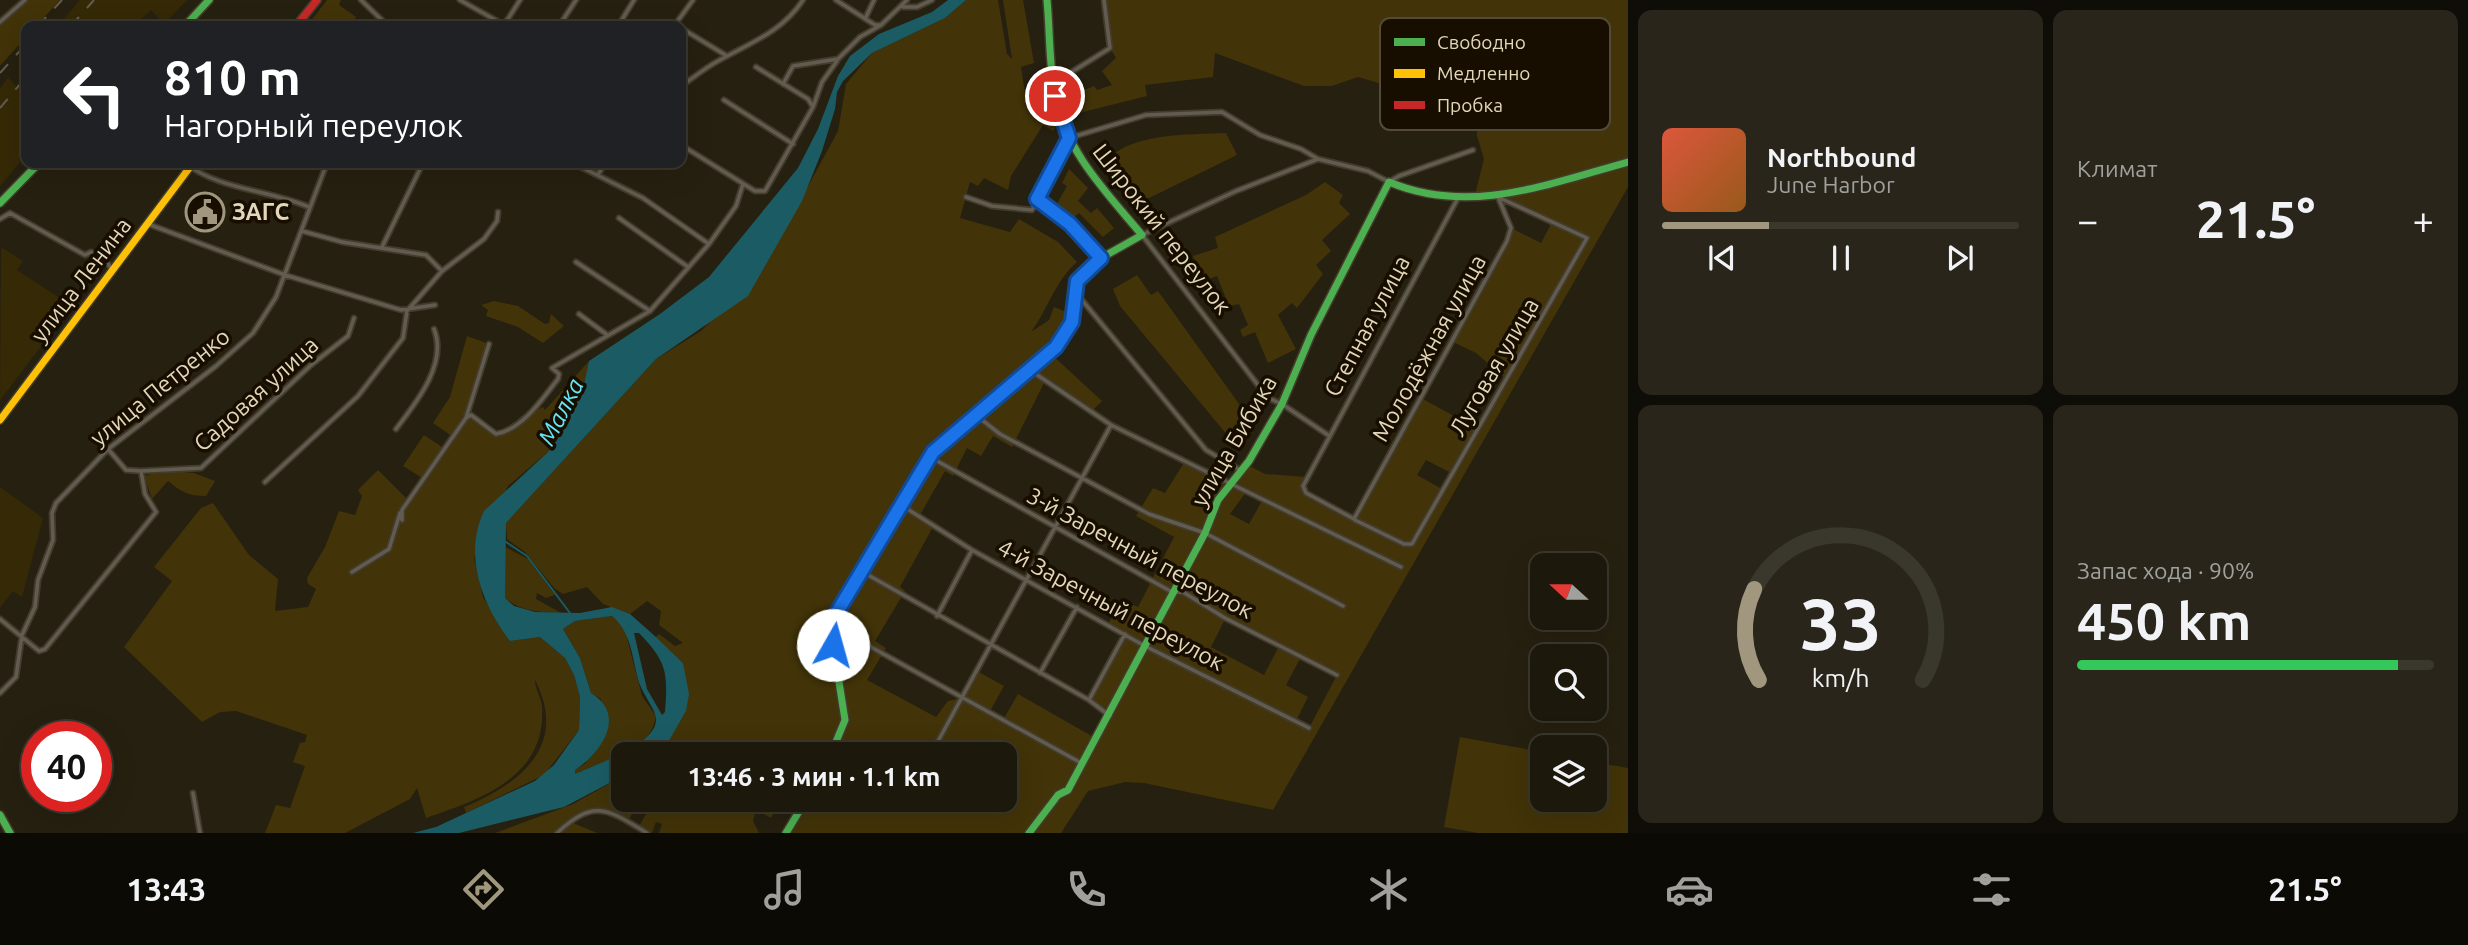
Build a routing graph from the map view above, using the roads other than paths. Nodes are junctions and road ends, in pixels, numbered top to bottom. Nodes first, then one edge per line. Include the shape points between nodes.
1 (24, 0) edge
2 (209, 0) edge
3 (317, 0) edge
4 (361, 0) edge
5 (461, 0) edge
6 (520, 0) edge
7 (576, 0) edge
8 (634, 0) edge
9 (693, 0) edge
10 (803, 0) edge
11 (836, 0) edge
12 (873, 0) edge
13 (907, 0) edge
14 (932, 0) edge
15 (1047, 0) edge
16 (1104, 0) edge
17 (903, 7) junction
18 (865, 19) junction
19 (190, 21) edge
20 (300, 21) edge
21 (383, 21) edge
22 (496, 21) edge
23 (507, 21) edge
24 (562, 21) edge
25 (621, 21) edge
26 (680, 21) edge
27 (0, 22) edge
28 (878, 25) junction
29 (686, 31) edge
30 (727, 56) junction
31 (838, 59) junction
32 (756, 67) dead end
33 (1052, 77) junction
34 (686, 83) edge
35 (783, 84) junction
36 (724, 100) dead end
37 (813, 107) junction
38 (1069, 138) junction
39 (793, 144) junction
40 (686, 148) edge
41 (1474, 150) dead end
42 (1318, 159) junction
43 (1628, 162) edge
44 (33, 168) edge
45 (186, 168) edge
46 (197, 168) edge
47 (325, 168) edge
48 (421, 168) edge
49 (584, 168) edge
50 (602, 168) edge
51 (598, 174) junction
52 (1388, 182) junction
53 (743, 184) junction
54 (1461, 194) junction
55 (966, 197) dead end
56 (1498, 197) junction
57 (1037, 199) junction
58 (0, 202) edge
59 (309, 207) junction
60 (498, 212) dead end
61 (619, 218) dead end
62 (0, 219) edge
63 (148, 224) junction
64 (302, 231) junction
65 (1142, 235) junction
66 (709, 244) junction
67 (382, 247) junction
68 (1101, 258) junction
69 (576, 262) dead end
70 (688, 267) junction
71 (442, 271) junction
72 (113, 272) junction
73 (285, 275) junction
74 (1074, 290) junction
75 (435, 305) dead end
76 (409, 310) junction
77 (650, 311) junction
78 (579, 314) dead end
79 (354, 318) dead end
80 (435, 329) dead end
81 (606, 334) junction
82 (489, 344) dead end
83 (1030, 370) junction
84 (1282, 404) junction
85 (975, 415) junction
86 (466, 418) junction
87 (0, 420) edge
88 (1111, 425) junction
89 (396, 429) dead end
90 (1328, 435) junction
91 (108, 449) junction
92 (930, 457) junction
93 (1240, 470) junction
94 (141, 471) junction
95 (1083, 479) junction
96 (265, 482) dead end
97 (1231, 483) junction
98 (901, 505) junction
99 (400, 513) junction
100 (402, 520) dead end
101 (1354, 520) junction
102 (1056, 530) junction
103 (1205, 533) junction
104 (972, 550) junction
105 (1401, 567) dead end
106 (861, 571) junction
107 (352, 572) dead end
108 (1027, 580) junction
109 (1172, 592) junction
110 (1343, 606) dead end
111 (1077, 607) junction
112 (937, 616) junction
113 (0, 619) edge
114 (831, 625) junction
115 (1125, 634) junction
116 (22, 635) junction
117 (991, 645) junction
118 (1145, 646) junction
119 (1040, 673) junction
120 (1337, 675) dead end
121 (0, 693) edge
122 (962, 698) junction
123 (1089, 700) junction
124 (1110, 716) junction
125 (1309, 729) dead end
126 (836, 742) edge
127 (938, 742) edge
128 (1083, 764) junction
129 (193, 793) dead end
130 (799, 812) edge
131 (0, 815) edge
132 (10, 833) edge
133 (200, 833) edge
134 (557, 833) edge
135 (647, 833) edge
136 (786, 833) edge
137 (1029, 833) edge

1 - 27 street
2 - 19 street
3 - 20 street
4 - 21 street
5 - 22 street
6 - 23 street
7 - 24 street
8 - 25 street
9 - 26 street
10 - 30 street via 773,32
11 - 18 street
12 - 18 street
13 - 17 street
14 - 17 street
15 - 33 street, Широкий переулок
16 - 33 street via 1110,48 1070,73
17 - 28 street
18 - 28 street
28 - 31 street
29 - 30 street
30 - 34 street
31 - 35 street via 793,66
31 - 37 street via 822,82
32 - 35 street
33 - 38 street, Широкий переулок
35 - 37 street
36 - 39 street
37 - 39 street
38 - 42 street via 1146,115 1222,112 1260,135
38 - 57 street
38 - 65 street, Широкий переулок
39 - 53 street via 765,191
40 - 53 street
41 - 52 street
42 - 52 street
42 - 65 street
43 - 56 street
44 - 58 street
45 - 63 street, улица Ленина
46 - 59 street via 222,181
47 - 59 street, улица Петренко
48 - 67 street
49 - 51 street
50 - 51 street
51 - 66 street via 643,198
52 - 54 street via 1418,194
52 - 84 street, улица Бибика via 1311,335
53 - 66 street via 736,206
54 - 56 street
54 - 90 street, Степная улица
55 - 57 street via 992,206 1032,210
56 - 101 street, Молодёжная улица via 1511,228 1507,241
56 - 101 street, Луговая улица via 1587,238 1412,544
57 - 68 street via 1070,224
59 - 64 street, улица Петренко
60 - 71 street via 484,239
61 - 70 street
62 - 72 street via 10,213 85,256 91,252
63 - 72 street, улица Ленина
63 - 73 street
64 - 67 street
64 - 73 street, улица Петренко
65 - 68 street
65 - 84 street, Широкий переулок via 1268,398
66 - 70 street
67 - 71 street via 426,256
68 - 74 street via 1080,277
69 - 77 street
70 - 77 street
71 - 76 street
72 - 87 street, улица Ленина
73 - 76 street
73 - 91 street, улица Петренко via 263,319 246,339
74 - 83 street via 1072,322 1056,347
74 - 93 street via 1206,450
75 - 76 street
76 - 96 street via 403,338 358,396
77 - 81 street
78 - 81 street
79 - 94 street, Садовая улица via 348,336 201,468
80 - 89 street via 438,353 429,379
81 - 86 street via 552,368 558,379 532,412 506,431 496,434 471,415
82 - 86 street
83 - 85 street
83 - 88 street
84 - 90 street, Широкий переулок
84 - 93 street, улица Бибика
85 - 92 street
85 - 95 street via 1000,434
86 - 99 street
88 - 95 street
88 - 97 street
90 - 101 street, Степная улица via 1303,486 1306,493
91 - 94 street via 126,470
91 - 116 street, улица Петренко via 52,513 51,550
92 - 98 street
92 - 102 street, 3-й Заречный переулок
93 - 97 street, улица Бибика
94 - 116 street via 145,494 156,512 50,643 39,650
95 - 102 street
95 - 103 street via 1150,514
97 - 103 street, улица Бибика via 1214,507
97 - 105 street
98 - 104 street, 4-й Заречный переулок
98 - 106 street
99 - 100 street
99 - 107 street via 389,549
102 - 108 street
102 - 109 street, 3-й Заречный переулок
103 - 109 street, улица Бибика
103 - 110 street
104 - 108 street, 4-й Заречный переулок
104 - 112 street
106 - 112 street
106 - 114 street
108 - 111 street, 4-й Заречный переулок
108 - 117 street
109 - 118 street, улица Бибика
109 - 120 street, 3-й Заречный переулок via 1183,592
111 - 115 street, 4-й Заречный переулок
111 - 119 street
112 - 117 street
113 - 116 street
114 - 122 street
114 - 126 street via 845,720
115 - 118 street, 4-й Заречный переулок
115 - 123 street
116 - 121 street via 16,677
117 - 119 street
117 - 122 street
118 - 124 street, улица Бибика
118 - 125 street, 4-й Заречный переулок
119 - 123 street
122 - 127 street
122 - 128 street
123 - 124 street
124 - 128 street, улица Бибика
128 - 137 street, улица Бибика via 1068,790 1058,795
129 - 133 street
130 - 136 street
131 - 132 street
134 - 135 street via 594,808 613,813

